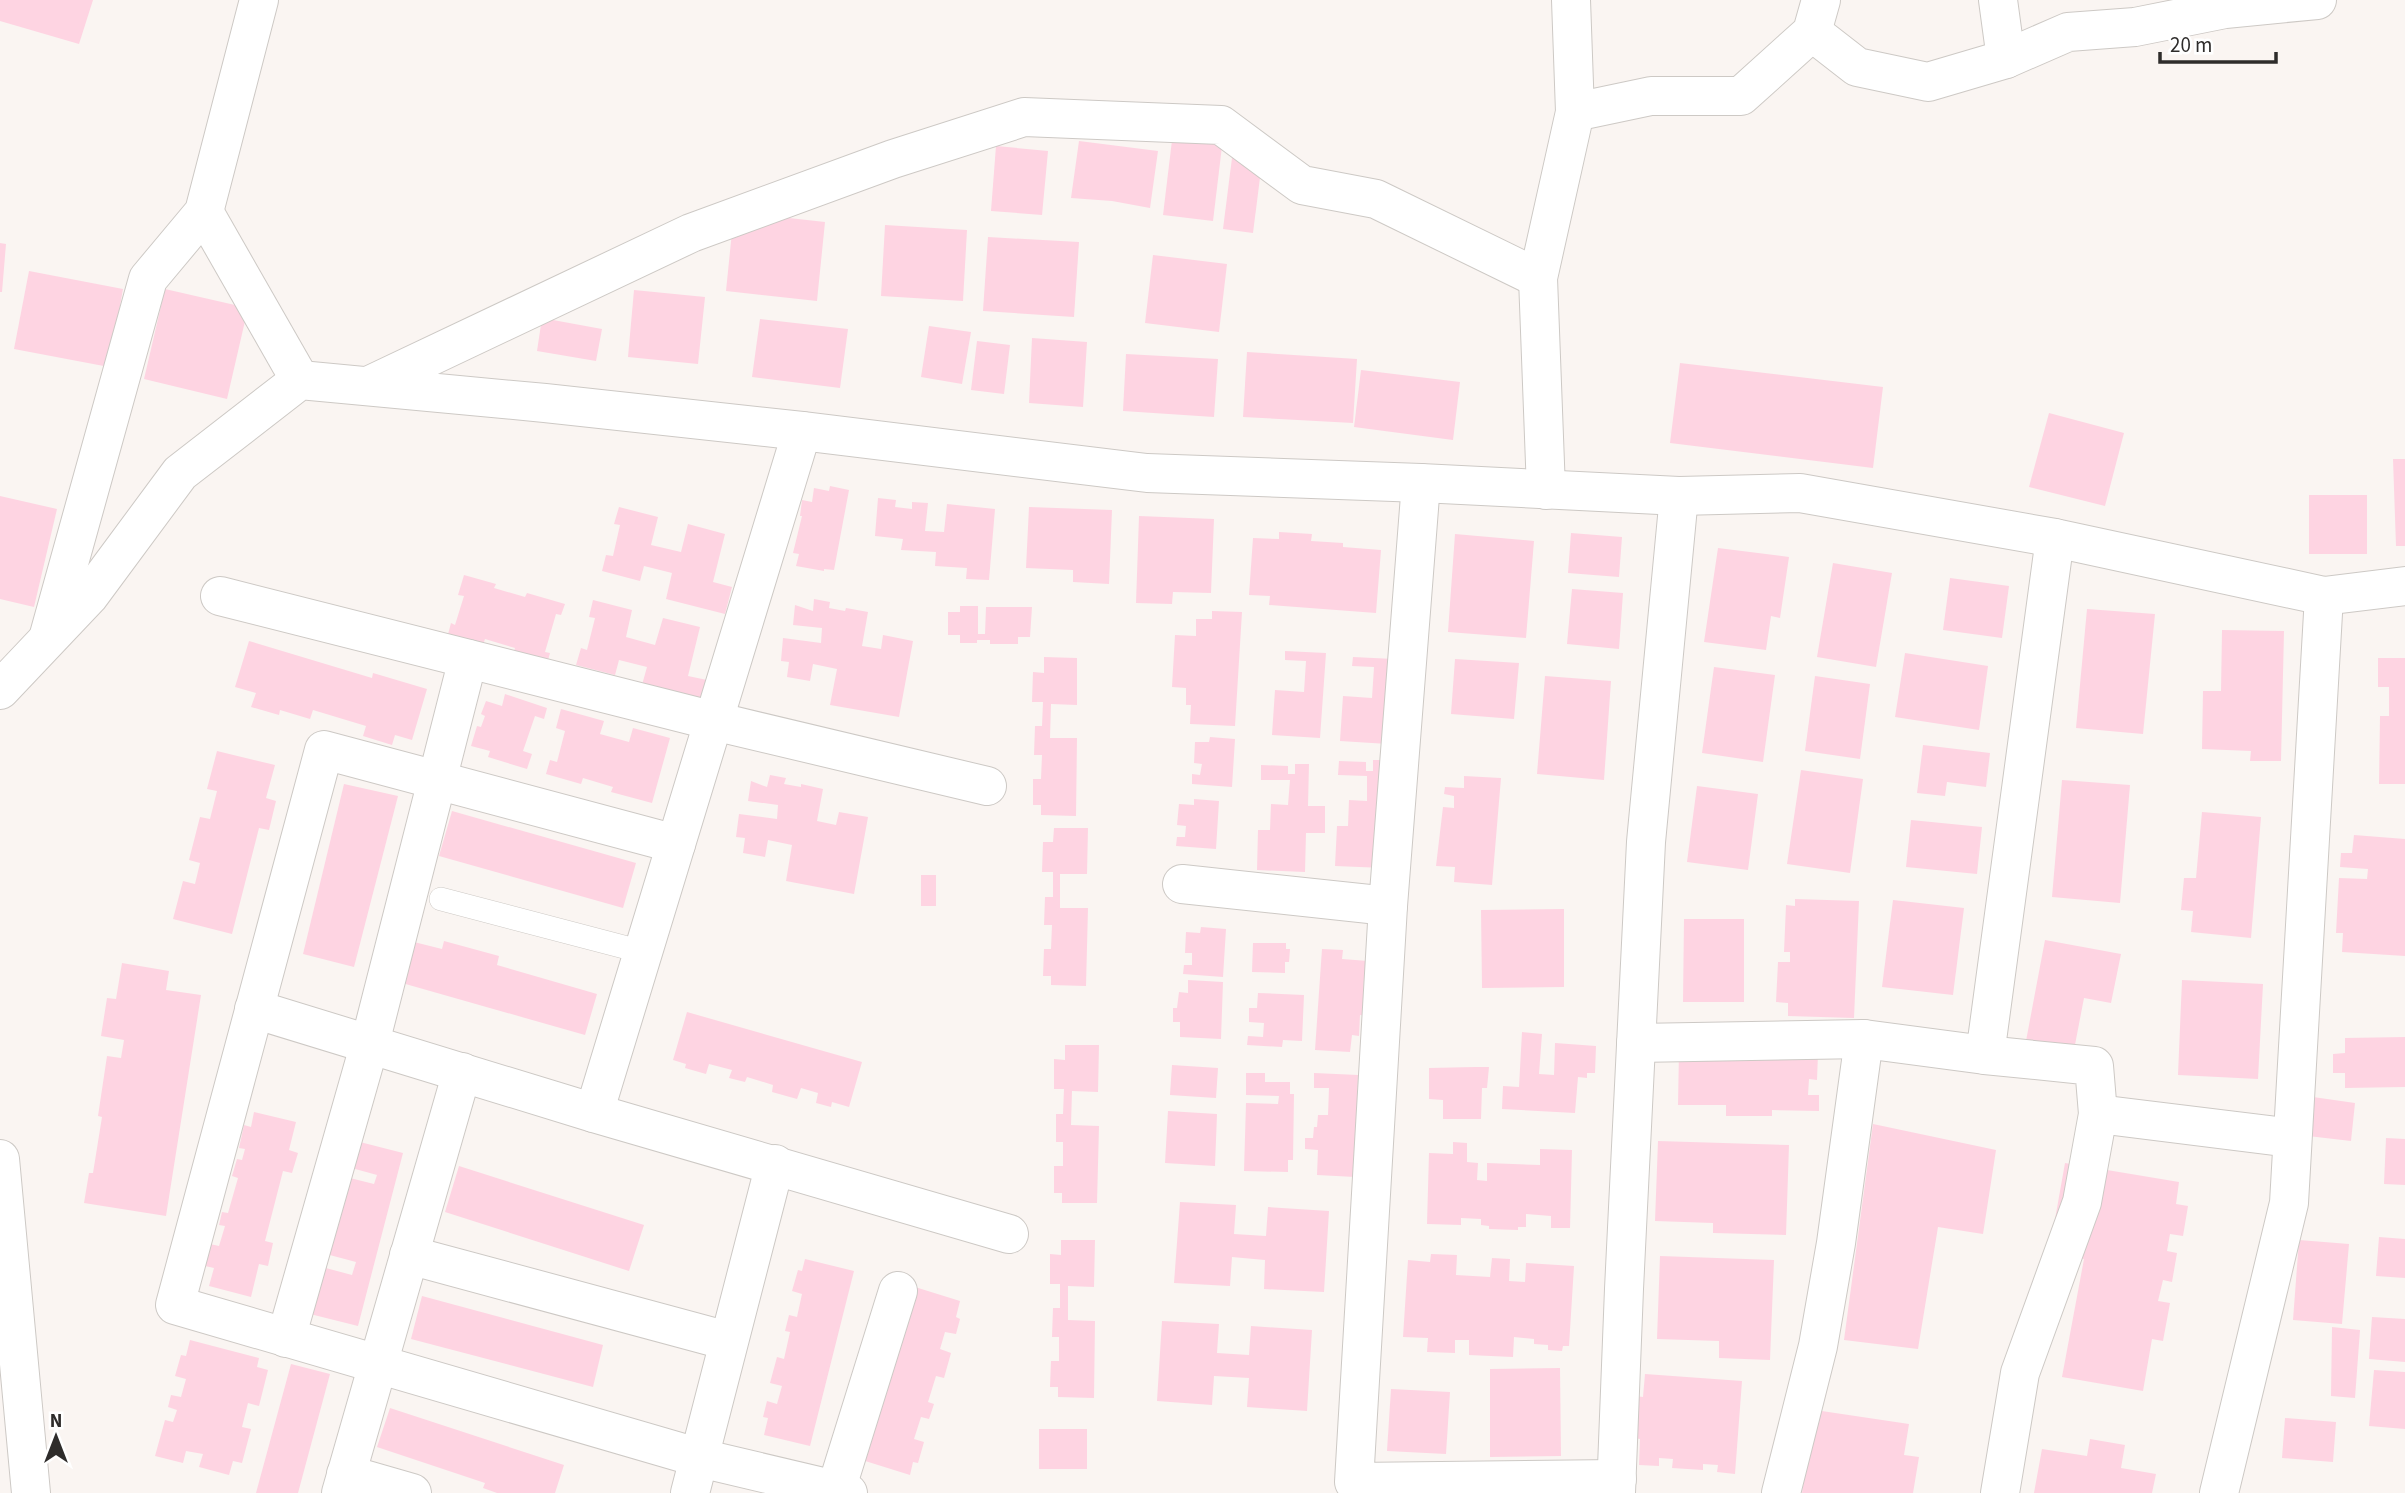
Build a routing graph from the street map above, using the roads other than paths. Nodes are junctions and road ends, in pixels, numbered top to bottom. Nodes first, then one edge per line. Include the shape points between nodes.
1 (259, 0) edge
2 (1572, 0) edge
3 (1998, 0) edge
4 (2317, 0) edge
5 (1816, 16) edge
6 (2006, 59) junction
7 (1575, 112) junction
8 (204, 212) junction
9 (1538, 278) junction
10 (300, 380) junction
11 (368, 386) junction
12 (802, 431) junction
13 (1421, 483) junction
14 (1546, 489) junction
15 (1679, 496) junction
16 (2055, 538) junction
17 (2405, 586) edge
18 (220, 596) dead end
19 (2324, 596) junction
20 (48, 640) junction
21 (468, 659) junction
22 (0, 690) edge
23 (714, 721) junction
24 (437, 781) junction
25 (987, 786) dead end
26 (676, 844) junction
27 (1182, 884) dead end
28 (441, 899) dead end
29 (1388, 906) junction
30 (643, 952) junction
31 (254, 1009) junction
32 (1864, 1039) junction
33 (370, 1043) junction
34 (1636, 1043) junction
35 (1985, 1055) junction
36 (462, 1072) junction
37 (594, 1112) junction
38 (2098, 1114) junction
39 (2292, 1138) junction
40 (0, 1159) edge
41 (775, 1164) junction
42 (1009, 1234) dead end
43 (409, 1255) junction
44 (898, 1291) dead end
45 (286, 1338) junction
46 (728, 1341) junction
47 (378, 1364) junction
48 (695, 1475) edge
49 (343, 1484) edge
50 (1617, 1486) edge
51 (842, 1492) edge
52 (31, 1493) edge
53 (412, 1493) edge
54 (1781, 1493) edge
55 (2000, 1493) edge
56 (2218, 1493) edge

1 - 8 street
2 - 7 street
3 - 6 street
4 - 6 street via 2225,9 2135,27 2068,32
5 - 6 street via 1857,67 1928,82
5 - 7 street via 1741,96 1651,96
7 - 9 street
8 - 10 street
8 - 20 street via 148,279
9 - 11 street via 1376,199 1302,185 1222,125 1024,117 691,233
9 - 14 street
10 - 11 street
10 - 20 street via 180,474 89,596
11 - 12 street
12 - 13 street via 1147,474
12 - 23 street
13 - 14 street
13 - 29 street
14 - 15 street
15 - 16 street via 1800,493
15 - 34 street via 1646,842
16 - 19 street
16 - 35 street
17 - 19 street
18 - 21 street
19 - 39 street
20 - 22 street
21 - 23 street
21 - 24 street
23 - 25 street
23 - 26 street
24 - 26 street
24 - 31 street via 324,750
24 - 33 street
26 - 30 street
27 - 29 street
28 - 30 lane
29 - 50 street via 1354,1482
30 - 37 street
31 - 33 street
31 - 45 street via 175,1305
32 - 34 street
32 - 35 street
32 - 54 street via 1818,1346
33 - 36 street
33 - 45 street
34 - 50 street
35 - 38 street via 2094,1066
36 - 37 street
36 - 43 street
37 - 41 street
38 - 39 street
38 - 55 street via 2082,1202 2020,1373
39 - 56 street via 2288,1203
40 - 52 street
41 - 42 street
41 - 46 street
43 - 46 street
43 - 47 street
44 - 51 street
45 - 47 street
46 - 48 street
47 - 48 street
47 - 49 street
48 - 51 street
49 - 53 street

